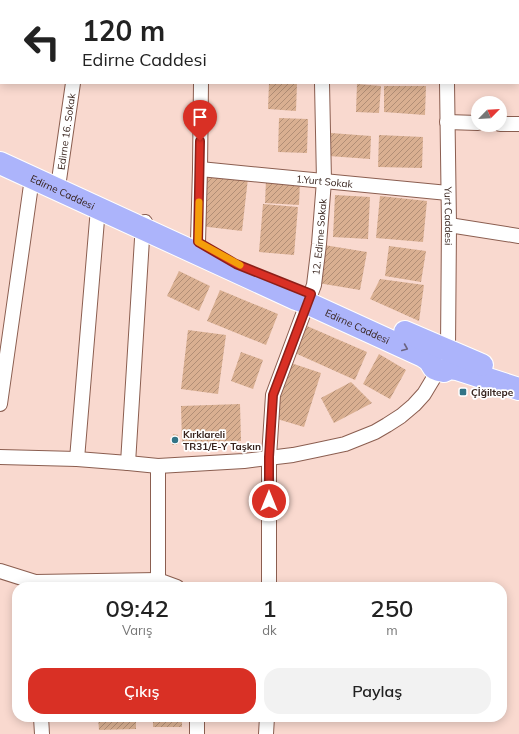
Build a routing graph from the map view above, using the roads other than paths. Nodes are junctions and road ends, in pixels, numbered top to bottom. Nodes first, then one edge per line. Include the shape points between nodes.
1 (73, 84) edge
2 (201, 84) edge
3 (322, 84) edge
4 (447, 84) edge
5 (447, 122) junction
6 (471, 123) edge
7 (507, 124) edge
8 (519, 124) edge
9 (0, 152) edge
10 (0, 163) edge
11 (200, 170) junction
12 (32, 178) junction
13 (60, 180) junction
14 (324, 180) junction
15 (448, 193) junction
16 (98, 208) junction
17 (145, 224) junction
18 (449, 225) junction
19 (519, 236) edge
20 (198, 242) junction
21 (309, 298) junction
22 (443, 360) junction
23 (519, 379) edge
24 (519, 389) edge
25 (0, 404) edge
26 (0, 457) edge
27 (269, 457) junction
28 (77, 459) junction
29 (128, 462) junction
30 (158, 466) junction
31 (0, 570) edge
32 (158, 580) junction
33 (30, 582) edge
34 (96, 582) edge
35 (163, 582) edge
36 (269, 582) edge
37 (41, 722) edge
38 (197, 722) edge
39 (267, 722) edge
40 (42, 734) edge
41 (196, 734) edge
42 (266, 734) edge

1 - 13 street, Edirne 16. Sokak
2 - 11 street
3 - 14 street, 12. Edirne Sokak
4 - 5 street, Yurt Caddesi
5 - 6 street
5 - 15 street, Yurt Caddesi
7 - 8 street
9 - 13 highway, Edirne Caddesi
10 - 12 highway, Edirne Caddesi
11 - 14 street, 1.Yurt Sokak
11 - 20 street
12 - 16 highway, Edirne Caddesi
12 - 25 street
13 - 17 highway, Edirne Caddesi
14 - 15 street, 1.Yurt Sokak
14 - 21 street, 12. Edirne Sokak via 314,285
15 - 18 street, Yurt Caddesi
16 - 17 highway, Edirne Caddesi via 132,224
16 - 28 street
17 - 20 highway, Edirne Caddesi
17 - 21 highway, Edirne Caddesi via 296,299
17 - 29 street
18 - 19 street
18 - 22 street, Yurt Caddesi via 448,347
20 - 21 highway, Edirne Caddesi via 236,264
21 - 22 highway, Edirne Caddesi via 424,356
21 - 27 street, 12. Edirne Sokak via 273,395
22 - 23 highway, Edirne Caddesi via 485,367
22 - 24 highway, Edirne Caddesi via 457,369
22 - 27 street via 424,394 388,425 345,444 293,455
26 - 28 street
27 - 30 street
27 - 36 street, 12. Edirne Sokak
28 - 29 street
29 - 30 street
30 - 32 street
31 - 33 street
32 - 34 street
32 - 35 street
37 - 40 street
38 - 41 street
39 - 42 street

